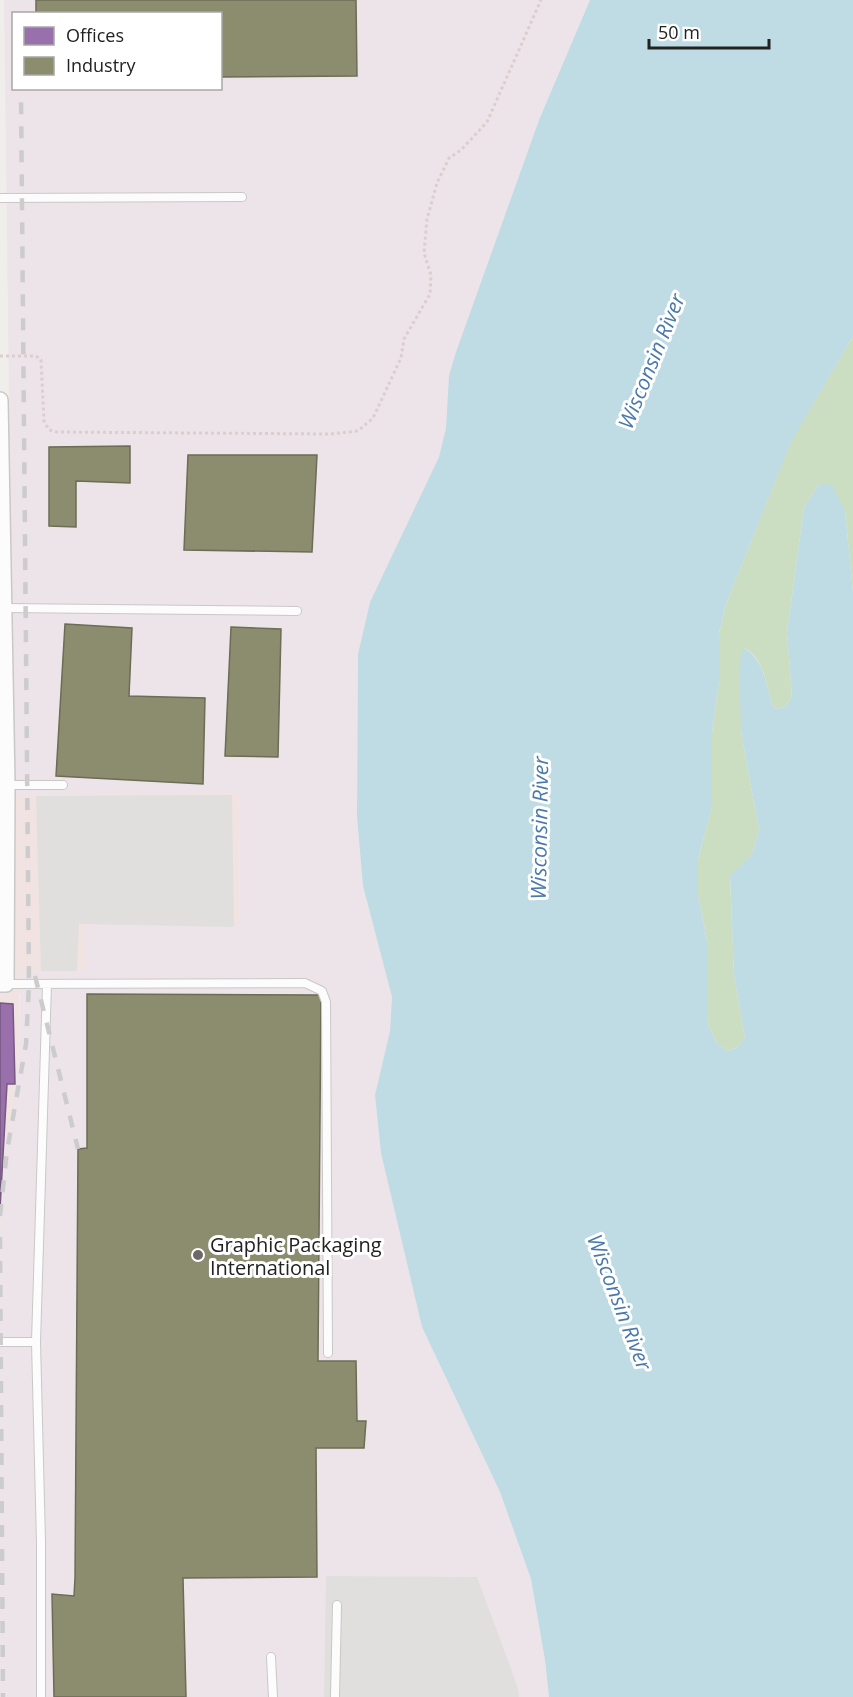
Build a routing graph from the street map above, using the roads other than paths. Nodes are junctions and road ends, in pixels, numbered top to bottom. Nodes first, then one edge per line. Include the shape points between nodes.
1 (242, 197) dead end
2 (0, 198) edge
3 (0, 400) edge
4 (4, 608) junction
5 (297, 611) dead end
6 (2, 676) edge
7 (7, 785) junction
8 (63, 786) dead end
9 (3, 984) edge
10 (47, 984) junction
11 (0, 1342) edge
12 (36, 1342) junction
13 (328, 1353) dead end
14 (337, 1605) dead end
15 (271, 1657) dead end
16 (41, 1697) edge
17 (273, 1697) edge
18 (335, 1697) edge

1 - 2 lane
3 - 4 street
4 - 5 lane
4 - 6 street
6 - 7 street
7 - 8 lane
7 - 9 street
9 - 10 lane
10 - 12 lane
10 - 13 lane via 305,982 322,991 326,1002
11 - 12 lane
12 - 16 lane
14 - 18 lane
15 - 17 lane

